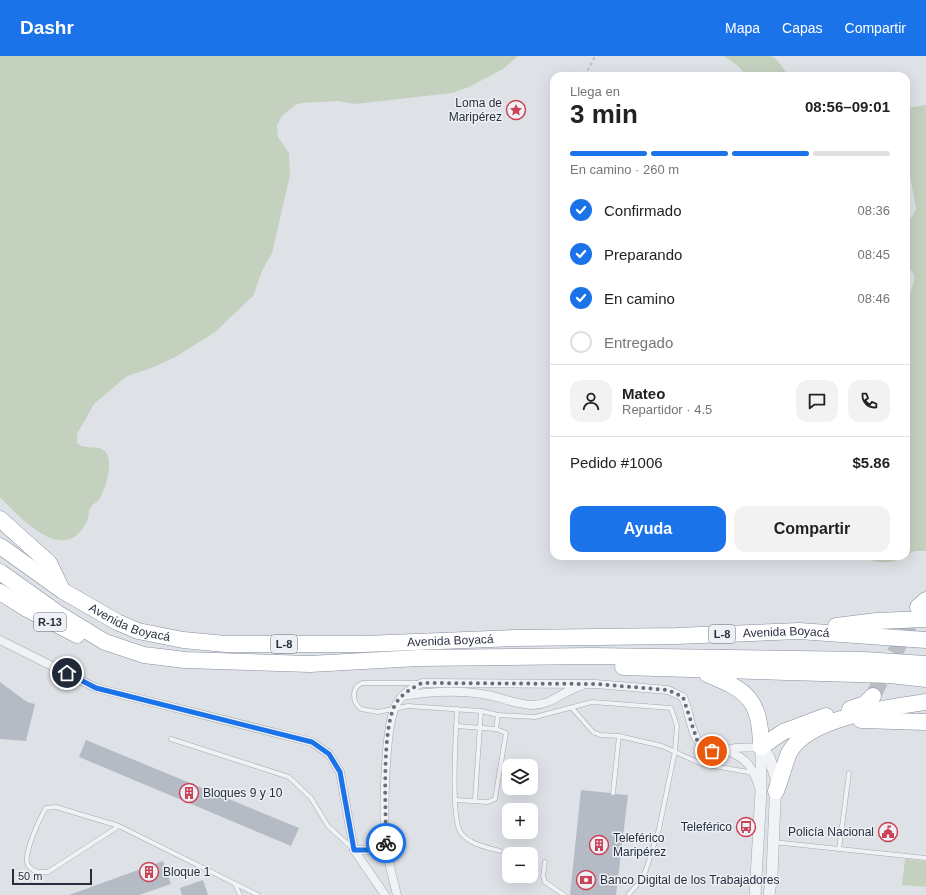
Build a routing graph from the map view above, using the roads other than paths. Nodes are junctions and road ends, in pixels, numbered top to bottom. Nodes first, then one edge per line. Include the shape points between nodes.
1 (0, 519) edge
2 (0, 546) edge
3 (0, 572) edge
4 (63, 591) junction
5 (0, 592) edge
6 (923, 609) edge
7 (799, 631) junction
8 (0, 640) edge
9 (926, 640) edge
10 (105, 642) junction
11 (480, 656) junction
12 (926, 664) edge
13 (698, 670) junction
14 (926, 679) edge
15 (422, 683) junction
16 (596, 684) junction
17 (402, 696) junction
18 (873, 696) tunnel mouth
19 (926, 702) edge
20 (572, 708) junction
21 (393, 710) junction
22 (457, 710) junction
23 (481, 711) junction
24 (498, 715) junction
25 (835, 721) junction
26 (926, 722) edge
27 (456, 726) junction
28 (480, 728) junction
29 (496, 729) junction
30 (619, 736) junction
31 (171, 739) dead end
32 (761, 747) junction
33 (675, 751) junction
34 (728, 751) junction
35 (849, 773) dead end
36 (754, 774) junction
37 (769, 791) junction
38 (613, 793) dead end
39 (456, 800) junction
40 (475, 800) junction
41 (119, 826) junction
42 (773, 842) junction
43 (386, 846) junction
44 (839, 849) junction
45 (354, 850) junction
46 (500, 851) dead end
47 (926, 858) edge
48 (545, 862) dead end
49 (756, 874) junction
50 (772, 875) junction
51 (235, 884) junction
52 (240, 895) edge
53 (258, 895) edge
54 (386, 895) edge
55 (397, 895) edge
56 (564, 895) edge
57 (628, 895) edge
58 (755, 895) edge
59 (769, 895) edge

1 - 4 highway via 49,563
2 - 4 highway, Avenida Boyacá / L-8
3 - 10 highway, Avenida Boyacá / L-8 via 59,614
4 - 7 highway, Avenida Boyacá / L-8 via 138,631 183,640 226,644 364,644
5 - 10 highway, R-13 via 79,636
6 - 7 highway via 878,621
7 - 9 highway, Avenida Boyacá / L-8
8 - 45 street via 96,688 312,742 329,754 340,772
10 - 11 highway, Avenida Boyacá / L-8 via 144,655 185,660 310,664
11 - 12 highway, Avenida Boyacá / L-8 via 864,660
11 - 13 highway via 537,665
13 - 14 highway via 890,675
13 - 32 highway via 742,691 759,719
15 - 16 street
15 - 17 street via 410,688
15 - 21 lane via 362,683 357,686 354,698 361,708 374,712
16 - 17 street via 574,688 548,702 532,705 482,694 449,692
16 - 34 street via 668,690 676,693 683,697 697,740 712,751
17 - 21 street
18 - 32 highway via 865,704 800,724
19 - 25 highway via 880,708
20 - 24 lane via 535,717
20 - 30 lane via 593,732
20 - 33 lane via 592,702 671,708 677,726
21 - 22 lane via 408,706
21 - 43 street via 385,773
22 - 23 lane
22 - 27 lane
23 - 24 lane
23 - 28 lane
24 - 29 lane
25 - 26 highway via 881,719
25 - 37 highway via 809,733 797,743
27 - 28 lane
27 - 39 lane
28 - 29 lane
28 - 40 lane
29 - 40 lane via 506,733 495,798 488,802
30 - 33 lane
30 - 38 lane
31 - 45 lane via 290,777 311,798 328,826
32 - 34 street via 736,748
32 - 37 street
32 - 37 street via 773,765
33 - 36 lane via 702,764
33 - 57 lane via 659,829 646,870
34 - 36 street via 742,757
35 - 44 lane
36 - 37 street
37 - 42 street
37 - 49 street
39 - 40 lane
39 - 46 lane via 457,822 461,832 470,841
41 - 41 lane via 56,807 46,808 26,858 28,866 36,872 48,872
41 - 51 lane
42 - 44 lane
42 - 50 street
43 - 45 street
43 - 55 street
44 - 47 lane
45 - 54 street
48 - 56 lane via 545,882
49 - 50 street via 758,879 764,882
49 - 58 street
50 - 59 street
51 - 52 lane
51 - 53 lane

